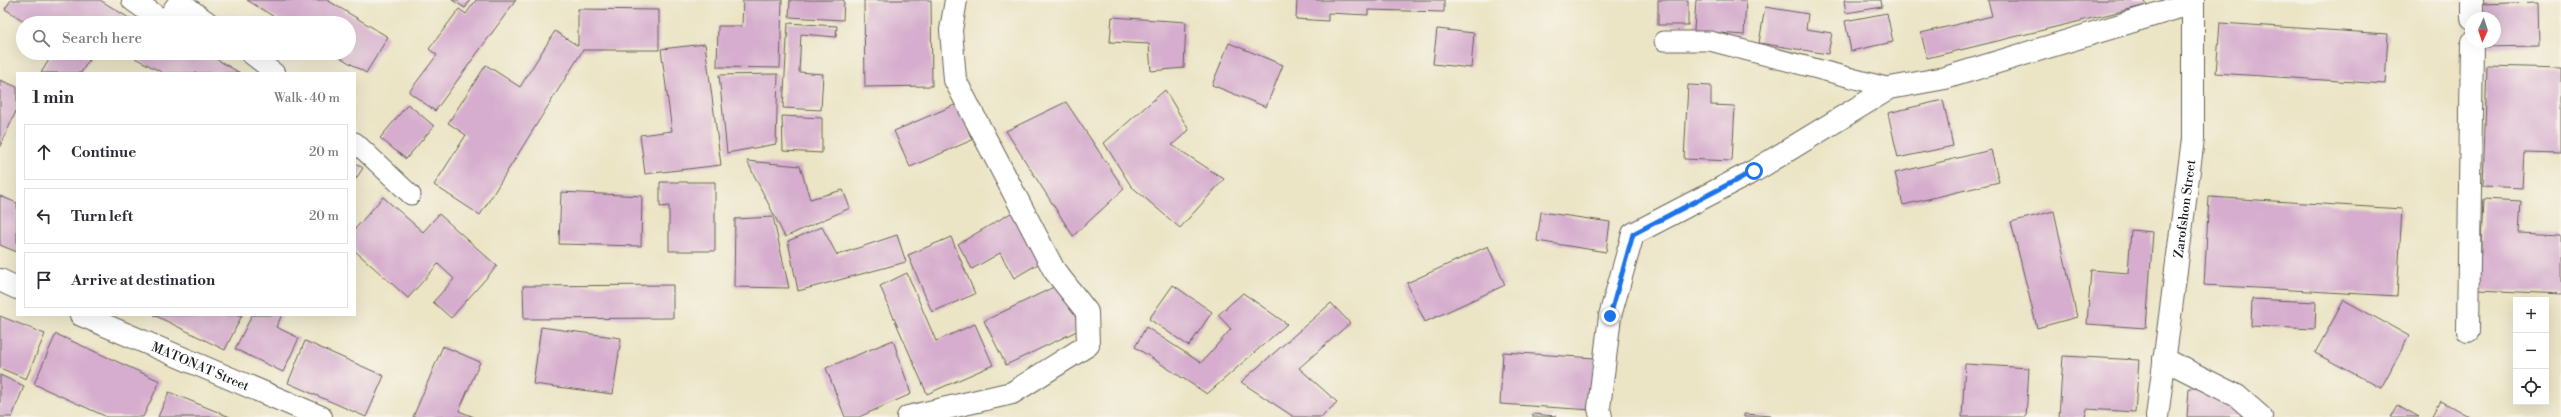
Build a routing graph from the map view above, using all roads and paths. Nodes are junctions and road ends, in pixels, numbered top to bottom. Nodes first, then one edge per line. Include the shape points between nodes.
1 (133, 0) edge
2 (181, 0) edge
3 (956, 0) edge
4 (2472, 0) edge
5 (2193, 1) edge
6 (2472, 12) edge
7 (155, 16) edge
8 (170, 16) edge
9 (201, 16) edge
10 (1664, 41) dead end
11 (2472, 48) edge
12 (258, 60) edge
13 (274, 72) edge
14 (1890, 88) junction
15 (356, 143) edge
16 (411, 195) dead end
17 (0, 280) edge
18 (16, 288) edge
19 (83, 316) edge
20 (2468, 331) dead end
21 (2164, 359) junction
22 (321, 417) edge
23 (908, 417) edge
24 (1601, 417) edge
25 (2157, 417) edge
26 (2261, 417) edge

1 - 7 street
2 - 8 street
2 - 9 lane
3 - 23 street via 950,30 955,80 1054,270 1087,312 1088,345 1012,393
4 - 6 street
5 - 14 street via 1945,78
5 - 21 street, Zarofshon Street via 2193,139
10 - 14 lane via 1710,41
11 - 20 street
12 - 13 lane
14 - 24 street via 1754,171 1633,234 1610,316 1599,408
15 - 16 lane
17 - 18 street
19 - 22 street, MATONAT Street
21 - 25 street, Zarofshon Street
21 - 26 street via 2237,396

